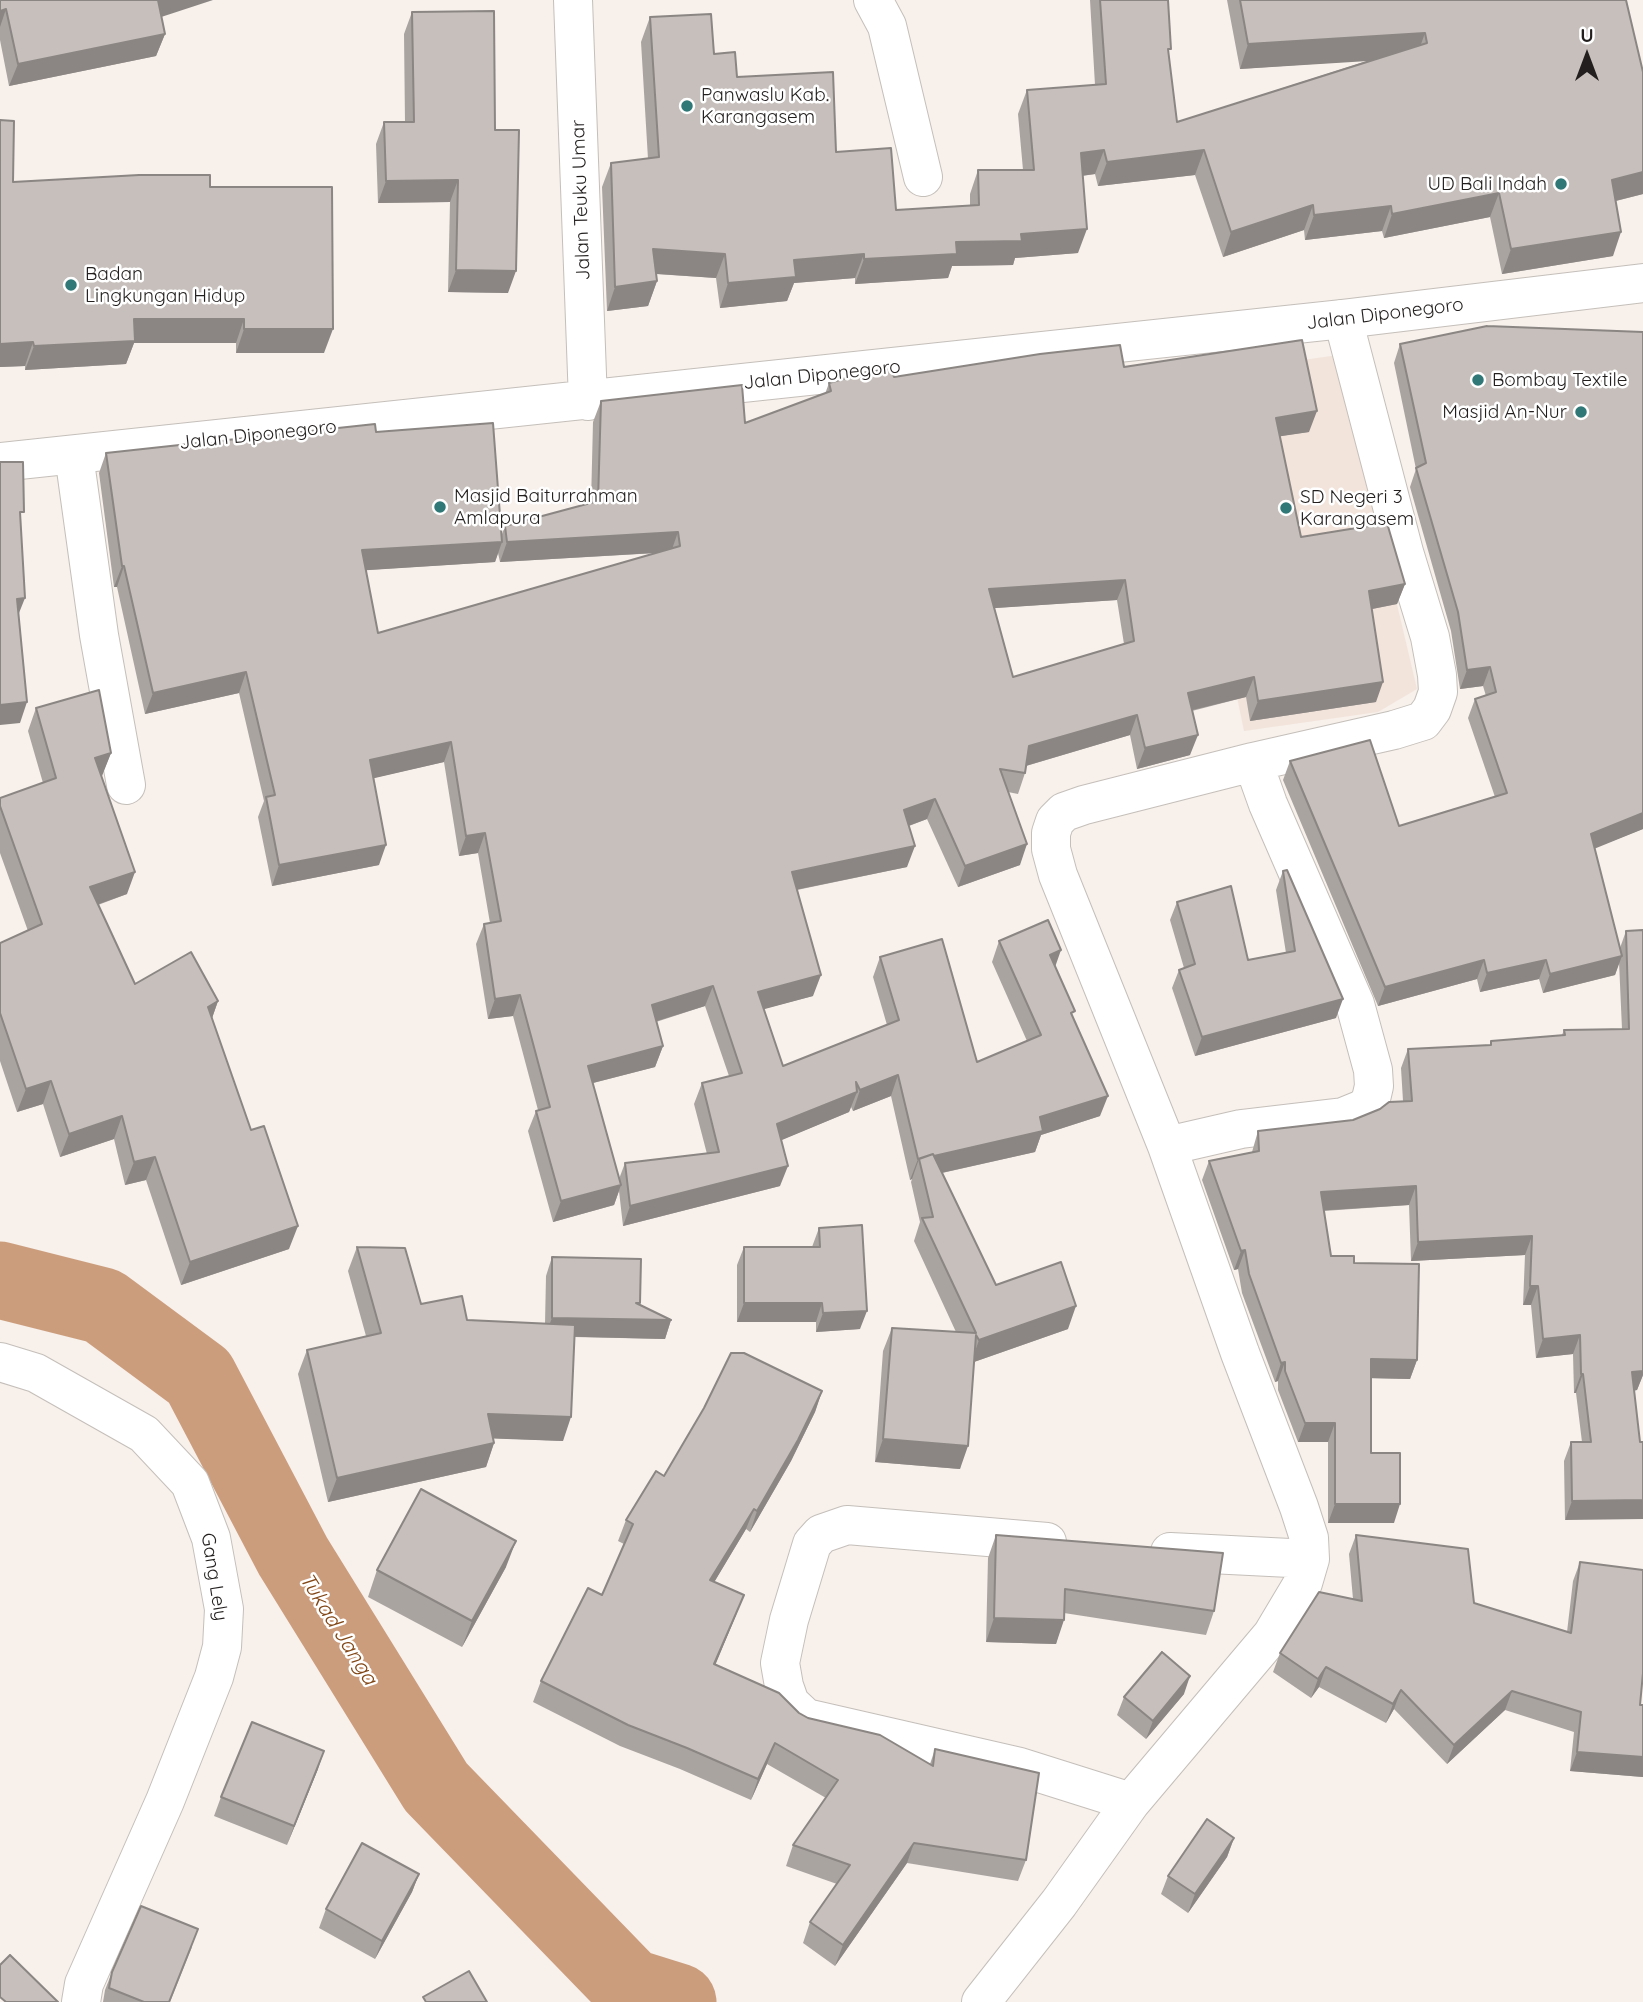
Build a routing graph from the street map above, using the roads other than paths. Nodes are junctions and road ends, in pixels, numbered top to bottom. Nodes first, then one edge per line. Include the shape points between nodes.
1 (573, 0) edge
2 (873, 0) edge
3 (923, 177) dead end
4 (1643, 283) edge
5 (1343, 319) junction
6 (588, 401) junction
7 (74, 454) junction
8 (0, 462) edge
9 (1253, 762) junction
10 (126, 785) dead end
11 (1167, 1146) junction
12 (0, 1362) edge
13 (1083, 1545) edge
14 (1137, 1549) edge
15 (1310, 1559) junction
16 (1131, 1802) junction
17 (81, 2002) edge
18 (981, 2002) edge

1 - 6 street, Jalan Teuku Umar
2 - 3 street via 887,26
4 - 5 street, Jalan Diponegoro
5 - 6 street, Jalan Diponegoro
5 - 9 street via 1430,637 1438,692 1423,721
6 - 7 street, Jalan Diponegoro
7 - 8 street, Jalan Diponegoro
7 - 10 street
9 - 11 street via 1064,812 1051,833 1058,875
9 - 11 street via 1355,1004 1374,1086 1364,1108 1343,1116 1241,1129
11 - 15 street via 1299,1507
12 - 17 street, Gang Lely via 36,1373 144,1434 190,1483 211,1538 223,1609 222,1647 214,1677 84,1984
13 - 16 street via 847,1525 821,1534 812,1544 789,1620 780,1663 784,1686 790,1703 806,1718 1020,1767
14 - 15 street
15 - 16 street via 1303,1583 1272,1634
16 - 18 street

